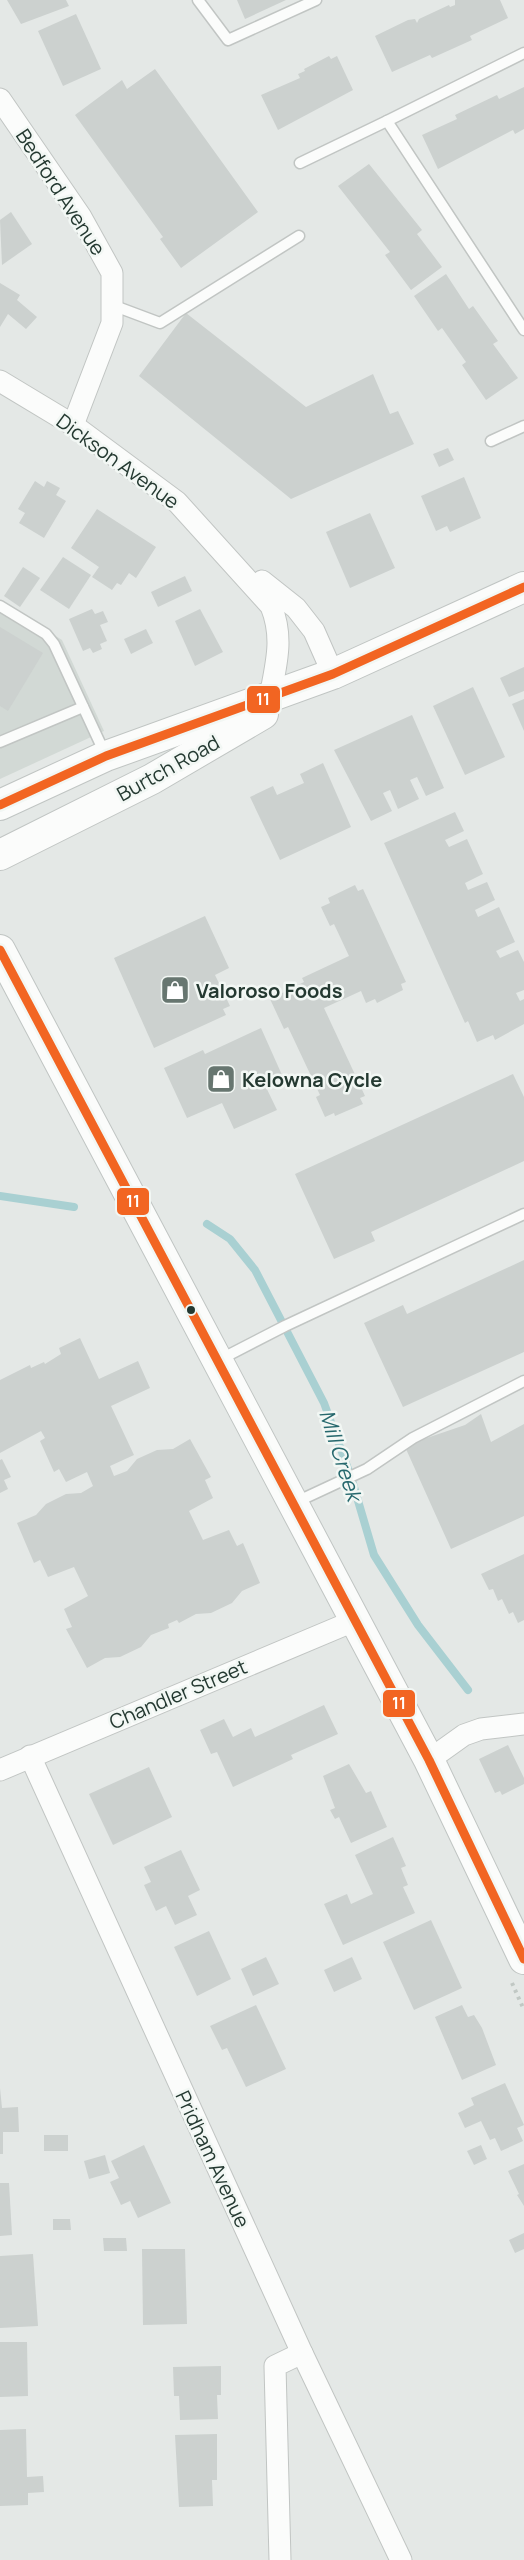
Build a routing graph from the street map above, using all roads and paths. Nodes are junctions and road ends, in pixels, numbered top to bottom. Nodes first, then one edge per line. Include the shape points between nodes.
1 (198, 0) edge
2 (316, 0) edge
3 (524, 53) edge
4 (0, 99) edge
5 (387, 121) junction
6 (300, 163) dead end
7 (299, 236) dead end
8 (112, 305) junction
9 (524, 330) edge
10 (0, 381) edge
11 (73, 425) junction
12 (524, 426) edge
13 (491, 441) dead end
14 (226, 553) junction
15 (524, 587) edge
16 (0, 606) edge
17 (333, 674) junction
18 (270, 697) junction
19 (83, 707) junction
20 (0, 742) edge
21 (106, 756) junction
22 (0, 805) edge
23 (0, 855) edge
24 (0, 950) edge
25 (524, 1214) edge
26 (216, 1361) junction
27 (524, 1381) edge
28 (293, 1504) junction
29 (356, 1620) junction
30 (524, 1724) edge
31 (30, 1756) junction
32 (429, 1760) junction
33 (0, 1770) edge
34 (524, 1959) edge
35 (302, 2353) junction
36 (280, 2560) edge
37 (401, 2560) edge

1 - 2 lane via 228,40
3 - 5 lane
4 - 8 street, Bedford Avenue via 81,217 112,273
5 - 6 lane
5 - 9 lane
7 - 8 lane via 160,323
8 - 11 street, Bedford Avenue via 112,323
10 - 11 street, Dickson Avenue
11 - 14 street, Dickson Avenue via 177,502
12 - 13 lane
14 - 17 street, Dickson Avenue via 296,608 314,631
14 - 18 street, Dickson Avenue via 271,606 278,625
15 - 17 street, Burtch Road
16 - 19 lane via 46,634
17 - 18 street, Burtch Road
17 - 23 street, Burtch Road via 152,779
18 - 21 street, Burtch Road
19 - 20 lane
19 - 21 lane
21 - 22 street, Burtch Road
24 - 26 street
25 - 26 lane
26 - 28 street
27 - 28 lane via 413,1438 367,1469
28 - 29 street
29 - 31 street, Chandler Street
29 - 32 street
30 - 32 street via 464,1735
31 - 33 street, Chandler Street
31 - 35 street, Pridham Avenue
32 - 34 street
35 - 36 street via 275,2366
35 - 37 street, Pridham Avenue

